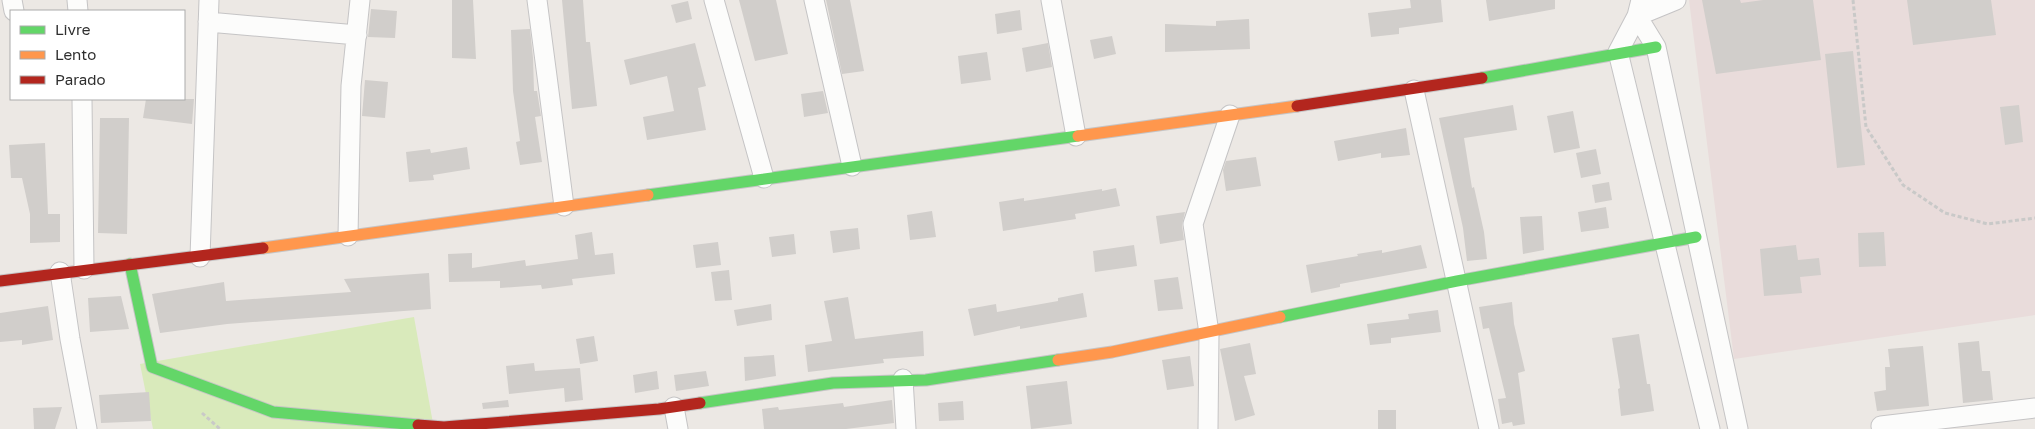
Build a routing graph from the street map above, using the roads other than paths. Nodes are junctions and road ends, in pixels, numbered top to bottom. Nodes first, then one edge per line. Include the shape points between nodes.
1 (209, 0) edge
2 (360, 0) edge
3 (537, 0) edge
4 (714, 0) edge
5 (814, 0) edge
6 (1051, 0) edge
7 (1676, 0) edge
8 (1639, 8) edge
9 (208, 22) junction
10 (356, 35) junction
11 (1656, 47) junction
12 (1618, 52) junction
13 (1414, 90) junction
14 (82, 100) edge
15 (1230, 115) junction
16 (1076, 136) junction
17 (852, 166) junction
18 (764, 178) junction
19 (564, 206) junction
20 (348, 236) junction
21 (1696, 237) junction
22 (1665, 243) junction
23 (200, 256) junction
24 (130, 264) junction
25 (84, 269) junction
26 (60, 272) junction
27 (0, 281) edge
28 (1457, 281) junction
29 (1209, 333) junction
30 (902, 379) junction
31 (674, 407) junction
32 (2035, 408) edge
33 (1881, 426) dead end
34 (87, 429) edge
35 (678, 429) edge
36 (906, 429) edge
37 (1208, 429) edge
38 (1489, 429) edge
39 (1710, 429) edge
40 (1738, 429) edge

1 - 9 street
2 - 10 street
3 - 19 street
4 - 18 street
5 - 17 street
6 - 16 street
7 - 8 street
8 - 11 street
8 - 12 street
9 - 10 street
9 - 23 street
10 - 20 street via 351,86
11 - 12 street
11 - 21 street
12 - 13 street
12 - 22 street
13 - 15 street
13 - 28 street
14 - 25 street
15 - 16 street
15 - 29 street via 1193,224
16 - 17 street
17 - 18 street
18 - 19 street
19 - 20 street
20 - 23 street
21 - 22 street
21 - 40 street
22 - 28 street
22 - 39 street
23 - 24 street
24 - 25 street
24 - 31 street via 152,367 273,412 444,427
25 - 26 street
26 - 27 street
26 - 34 street
28 - 29 street
28 - 38 street
29 - 30 street via 1112,352 936,378
29 - 37 street
30 - 31 street via 833,382
30 - 36 street
31 - 35 street
32 - 33 street

